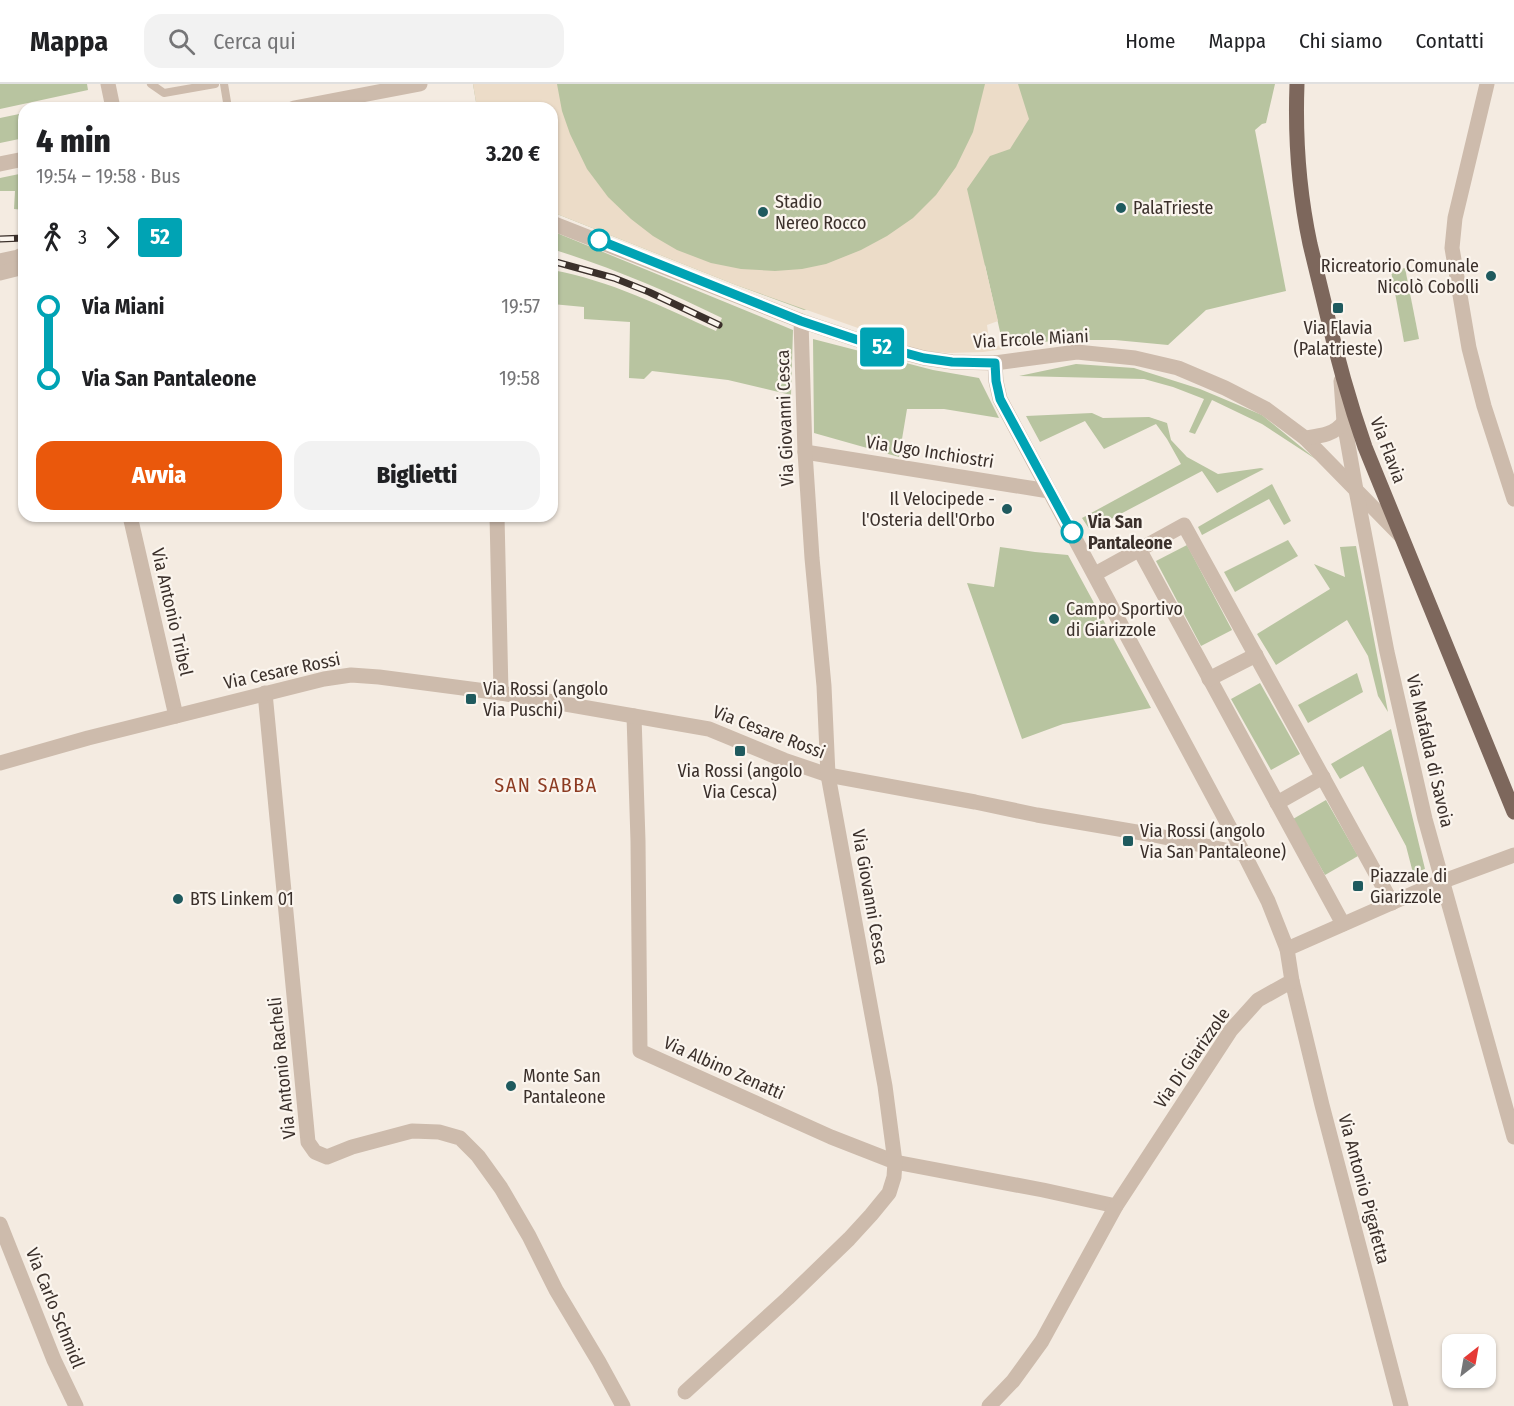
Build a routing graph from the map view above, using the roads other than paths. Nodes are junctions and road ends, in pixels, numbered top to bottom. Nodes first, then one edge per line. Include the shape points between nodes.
1 (108, 84) edge
2 (151, 84) edge
3 (215, 84) edge
4 (224, 84) edge
5 (420, 84) edge
6 (1297, 84) edge
7 (1487, 84) edge
8 (112, 102) edge
9 (227, 102) edge
10 (326, 102) edge
11 (18, 160) edge
12 (0, 164) edge
13 (558, 225) edge
14 (18, 257) edge
15 (0, 261) edge
16 (18, 268) edge
17 (0, 273) edge
18 (801, 321) junction
19 (995, 363) junction
20 (1339, 366) junction
21 (1344, 422) junction
22 (1305, 438) junction
23 (805, 452) junction
24 (1356, 490) junction
25 (1049, 491) junction
26 (1514, 499) edge
27 (131, 522) edge
28 (497, 522) edge
29 (1403, 539) junction
30 (1139, 549) junction
31 (1095, 574) junction
32 (1256, 655) junction
33 (1209, 679) junction
34 (264, 693) junction
35 (501, 693) junction
36 (176, 716) junction
37 (634, 716) junction
38 (0, 763) edge
39 (828, 775) junction
40 (1323, 777) junction
41 (1277, 803) junction
42 (1514, 812) edge
43 (1244, 854) junction
44 (1514, 855) edge
45 (1392, 903) junction
46 (1343, 924) junction
47 (1287, 949) junction
48 (1292, 981) junction
49 (1514, 1137) edge
50 (895, 1162) junction
51 (1116, 1206) junction
52 (0, 1224) edge
53 (685, 1392) dead end
54 (76, 1406) edge
55 (623, 1406) edge
56 (988, 1406) edge
57 (1401, 1406) edge

1 - 8 street
2 - 3 lane via 164,93
4 - 9 lane
5 - 10 street
6 - 20 main road, Via Flavia via 1300,178 1310,242
7 - 26 street via 1453,228 1452,248 1468,348
11 - 12 street
13 - 18 street, Via Ercole Miani
14 - 15 street
16 - 17 street
18 - 19 street, Via Ercole Miani via 924,358
18 - 23 street, Via Giovanni Cesca
19 - 22 street, Via Ercole Miani via 1077,352 1135,358 1178,368 1266,410
19 - 25 street via 1000,399
20 - 21 street, Via Mafalda di Savoia
20 - 29 main road, Via Flavia via 1365,447
21 - 22 street via 1331,433
21 - 24 street, Via Mafalda di Savoia
22 - 24 street, Via Ercole Miani
23 - 25 street, Via Ugo Inchiostri
23 - 39 street, Via Giovanni Cesca
24 - 29 street, Via Ercole Miani
24 - 49 street, Via Mafalda di Savoia via 1425,819
25 - 31 street
27 - 36 street, Via Antonio Tribel
28 - 35 street
29 - 42 main road, Via Flavia
30 - 31 street
30 - 32 street via 1184,525
30 - 33 street
31 - 43 street
32 - 33 street
32 - 40 street
33 - 41 street
34 - 35 street, Via Cesare Rossi via 351,675
34 - 36 street, Via Cesare Rossi
34 - 55 street, Via Antonio Racheli via 308,1142 315,1152 327,1156 412,1131 440,1132 460,1138 501,1188
35 - 37 street, Via Cesare Rossi
36 - 38 street, Via Cesare Rossi
37 - 39 street, Via Cesare Rossi via 709,729
37 - 50 street, Via Albino Zenatti via 640,1051
39 - 43 street, Via Cesare Rossi
39 - 50 street, Via Giovanni Cesca via 885,1086
40 - 41 street
40 - 45 street
41 - 46 street
43 - 47 street
44 - 45 street, bridge
45 - 46 street
46 - 47 street
47 - 48 street
48 - 51 street, Via Di Giarizzole via 1258,1000 1231,1030
48 - 57 street, Via Antonio Pigafetta
50 - 51 street, Via Albino Zenatti
50 - 53 street, Via Giovanni Cesca via 889,1193 871,1215
51 - 56 street, Via Di Giarizzole via 1042,1341 1013,1381
52 - 54 street, Via Carlo Schmidl

